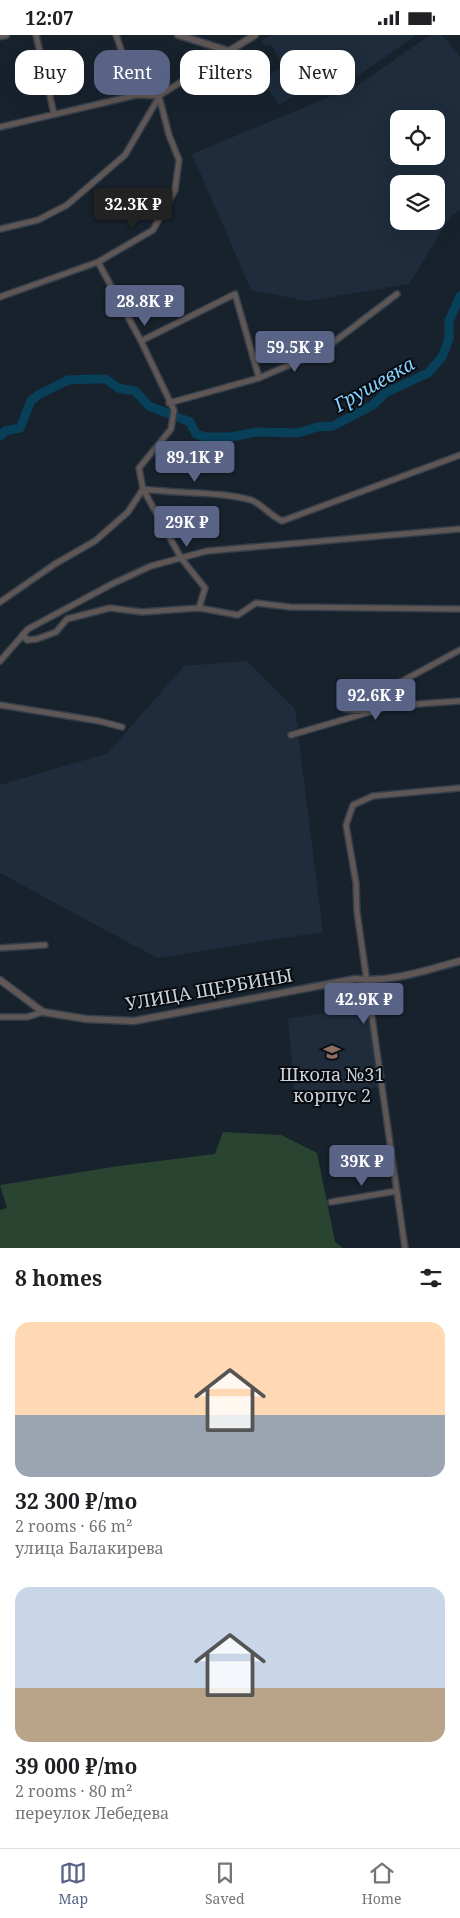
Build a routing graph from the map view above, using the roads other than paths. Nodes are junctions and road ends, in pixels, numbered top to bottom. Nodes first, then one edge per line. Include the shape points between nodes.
1 (6, 35) edge
2 (36, 35) edge
3 (116, 35) edge
4 (178, 35) edge
5 (255, 35) edge
6 (0, 36) edge
7 (121, 50) edge
8 (226, 50) edge
9 (231, 50) edge
10 (180, 82) edge
11 (137, 95) joint
12 (159, 96) junction
13 (54, 115) junction
14 (0, 127) edge
15 (0, 229) edge
16 (98, 262) junction
17 (397, 294) dead end
18 (0, 297) edge
19 (142, 341) junction
20 (259, 378) junction
21 (169, 403) junction
22 (460, 455) edge
23 (144, 489) junction
24 (460, 529) edge
25 (181, 558) junction
26 (0, 603) edge
27 (199, 608) junction
28 (460, 609) edge
29 (23, 634) junction
30 (460, 649) edge
31 (0, 661) edge
32 (460, 701) edge
33 (0, 705) edge
34 (369, 712) junction
35 (122, 727) dead end
36 (291, 735) dead end
37 (460, 787) edge
38 (45, 945) dead end
39 (0, 948) edge
40 (460, 961) edge
41 (0, 980) edge
42 (368, 980) junction
43 (43, 1012) junction
44 (0, 1017) edge
45 (397, 1191) junction
46 (331, 1203) dead end
47 (405, 1248) edge

1 - 6 street
2 - 13 street
3 - 7 street
4 - 8 street
5 - 9 street
10 - 12 street
11 - 12 street
11 - 13 street
12 - 15 street via 125,155 67,205 38,220
12 - 16 street via 179,160 175,190 153,230
13 - 14 street
16 - 18 street
16 - 19 street
17 - 20 street via 322,351
19 - 20 street via 235,294
19 - 21 street
20 - 21 street
21 - 23 street via 174,410 171,429 139,468
22 - 23 street via 282,521 253,501 211,493
23 - 25 street
23 - 26 street via 128,512 95,541 55,564
24 - 25 street via 207,551
25 - 27 street via 205,588
25 - 29 street via 151,566 112,584
27 - 28 street via 238,615 256,603 290,607
27 - 29 street via 142,612 110,608 67,619 56,632 37,639 26,640
29 - 31 street
30 - 34 street via 395,685 344,705 344,709
32 - 34 street via 390,706
33 - 35 street
34 - 36 street
37 - 42 street via 373,796 353,805 346,825
38 - 39 street
40 - 42 street, УЛИЦА ЩЕРБИНЫ
41 - 43 street, УЛИЦА ЩЕРБИНЫ
42 - 43 street, УЛИЦА ЩЕРБИНЫ via 355,979 134,1021 86,1019
42 - 45 street
43 - 44 street via 27,1017
45 - 46 street
45 - 47 street

